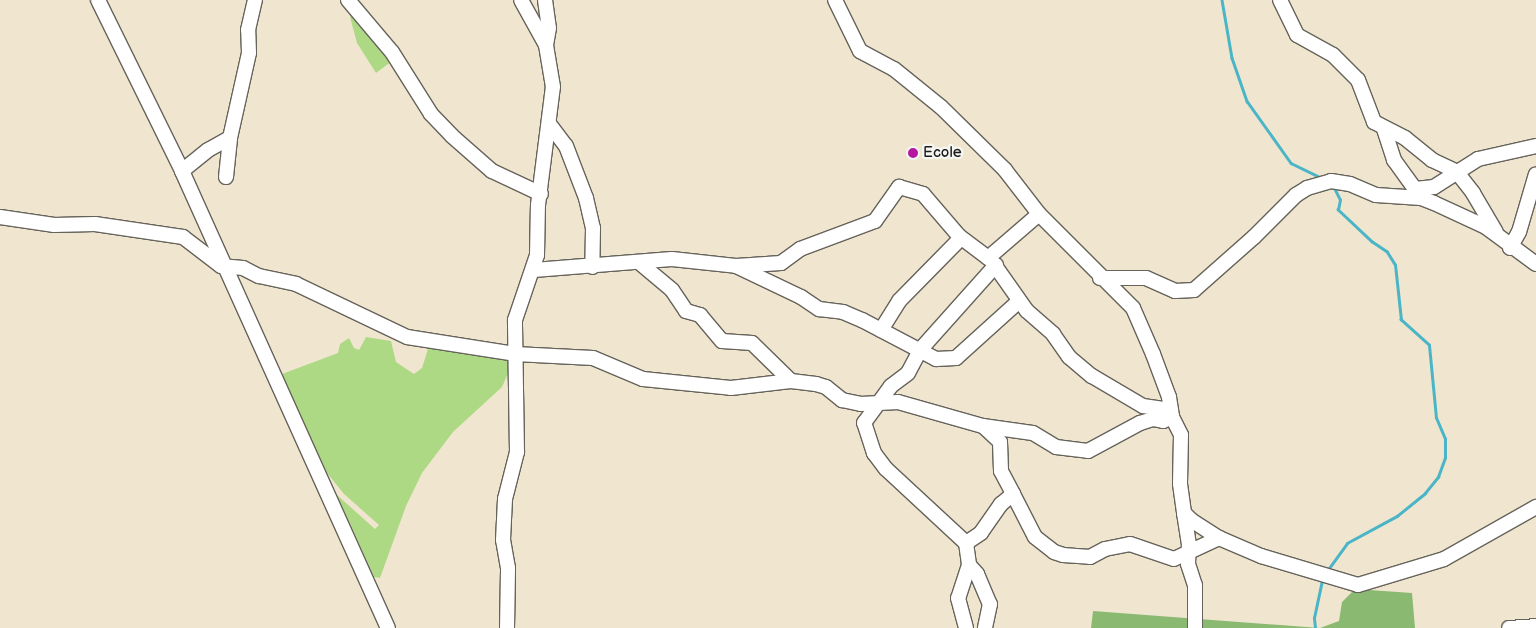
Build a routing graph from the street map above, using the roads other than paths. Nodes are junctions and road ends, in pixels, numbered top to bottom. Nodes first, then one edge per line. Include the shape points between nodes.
1 (98, 0) edge
2 (255, 0) edge
3 (348, 0) edge
4 (521, 0) edge
5 (545, 0) edge
6 (835, 0) edge
7 (1280, 0) edge
8 (546, 44) junction
9 (550, 125) junction
10 (1384, 129) junction
11 (230, 138) junction
12 (1536, 146) edge
13 (182, 171) junction
14 (1456, 171) junction
15 (1536, 174) edge
16 (226, 178) dead end
17 (541, 194) junction
18 (1418, 194) junction
19 (1039, 214) junction
20 (0, 216) edge
21 (1497, 235) junction
22 (961, 238) junction
23 (1510, 248) junction
24 (992, 261) junction
25 (640, 264) junction
26 (1536, 264) edge
27 (225, 266) junction
28 (736, 266) junction
29 (592, 267) junction
30 (534, 270) junction
31 (1100, 278) junction
32 (1019, 302) junction
33 (881, 330) junction
34 (920, 350) junction
35 (516, 354) junction
36 (791, 381) junction
37 (878, 402) junction
38 (1171, 414) junction
39 (983, 426) junction
40 (1013, 494) junction
41 (1536, 507) edge
42 (1184, 513) junction
43 (1219, 538) junction
44 (966, 543) junction
45 (1187, 555) junction
46 (969, 565) junction
47 (1536, 626) edge
48 (388, 628) edge
49 (506, 628) edge
50 (966, 628) edge
51 (985, 628) edge
52 (1194, 628) edge
53 (1509, 628) edge

1 - 13 street
2 - 11 street via 248,30 250,53
3 - 17 street via 392,52 431,114 452,136 492,171
4 - 8 street
5 - 8 street
6 - 19 street via 860,51 894,69 941,107 1005,170
7 - 10 street via 1297,35 1326,50 1358,80 1372,118
8 - 9 street via 553,87
9 - 17 street
9 - 29 street via 566,146 586,198 593,228
10 - 14 street via 1405,138 1430,158
10 - 18 street via 1394,160
11 - 13 street via 208,150
11 - 16 street
12 - 14 street via 1478,159
13 - 27 street
14 - 18 street
14 - 21 street via 1482,205
15 - 23 street via 1519,232
17 - 30 street
18 - 21 street
18 - 31 street via 1376,195 1341,182 1307,188 1285,204 1254,237 1194,290 1175,291 1146,278
19 - 24 street
19 - 31 street
20 - 27 street via 54,225 95,224 177,235
21 - 23 street
22 - 24 street
22 - 28 street via 923,194 899,187 892,191 879,218 862,227 800,249 781,263
22 - 33 street via 899,301
23 - 26 street
24 - 32 street
24 - 34 street
25 - 28 street via 672,258
25 - 29 street
25 - 36 street via 672,290 686,311 700,315 722,341 752,343
27 - 35 street via 296,284 406,337
27 - 48 street
28 - 33 street via 801,296 819,309 844,312
29 - 30 street
30 - 35 street via 516,320
31 - 38 street via 1137,315 1169,397
32 - 34 street via 956,358 936,359
32 - 38 street via 1053,334 1068,357 1092,376 1143,406
33 - 34 street
34 - 37 street via 908,373
35 - 36 street via 593,358 643,379 731,388
35 - 49 street via 518,452 505,499 503,540 508,568
36 - 37 street via 826,387 842,400
37 - 39 street via 929,408
37 - 44 street via 864,423 874,453 886,469
38 - 39 street via 1163,421 1153,419 1140,423 1088,451 1056,447 1033,433
38 - 42 street via 1182,438 1180,484
39 - 40 street via 1000,442 1001,471
40 - 44 street via 981,533
40 - 45 street via 1035,537 1054,552 1082,558 1130,544 1166,558
41 - 43 street via 1452,556 1366,584 1352,584 1276,562
42 - 43 street
42 - 45 street via 1189,544
43 - 45 street
44 - 46 street
45 - 52 street via 1195,585
46 - 50 street via 958,598
46 - 51 street via 977,574 990,604
47 - 53 street

